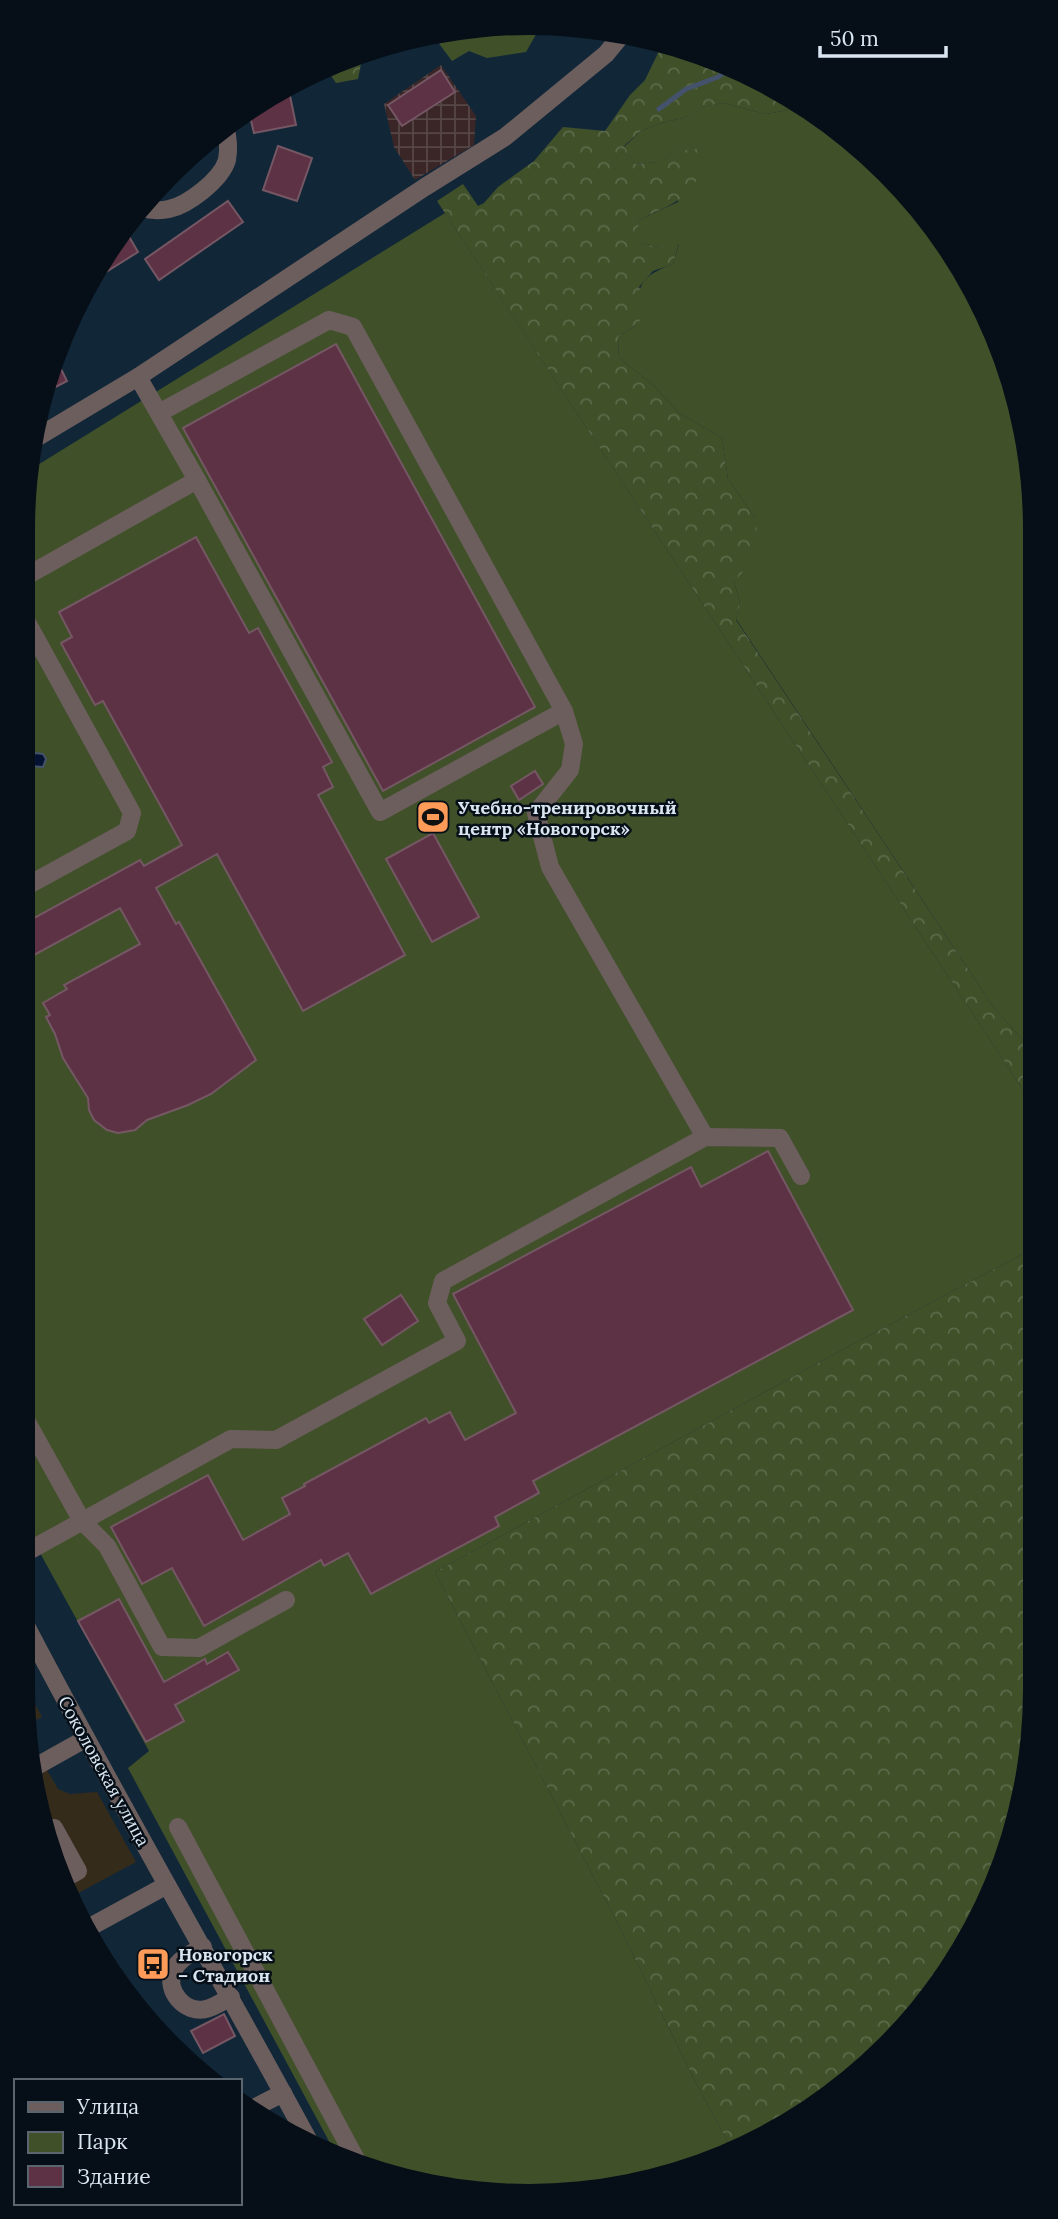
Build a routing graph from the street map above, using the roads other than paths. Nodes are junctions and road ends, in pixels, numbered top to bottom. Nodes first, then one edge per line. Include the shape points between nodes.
1 (615, 43) edge
2 (228, 137) edge
3 (153, 209) edge
4 (138, 377) junction
5 (159, 414) junction
6 (44, 433) edge
7 (197, 480) junction
8 (35, 571) edge
9 (35, 637) edge
10 (564, 711) junction
11 (35, 881) edge
12 (705, 1137) junction
13 (801, 1177) dead end
14 (35, 1437) edge
15 (82, 1521) junction
16 (35, 1547) edge
17 (286, 1600) dead end
18 (35, 1643) edge
19 (85, 1739) junction
20 (41, 1764) edge
21 (178, 1827) dead end
22 (56, 1831) edge
23 (71, 1875) edge
24 (167, 1885) junction
25 (95, 1925) edge
26 (204, 1947) junction
27 (231, 1997) junction
28 (283, 2093) junction
29 (260, 2104) edge
30 (302, 2128) edge
31 (351, 2150) edge

1 - 4 street via 505,137
2 - 3 street via 226,162 212,184 181,205
4 - 5 street
4 - 6 street
5 - 7 street
5 - 10 street via 329,320 353,327
7 - 8 street
7 - 10 street via 380,812
9 - 11 street via 132,813 127,831
10 - 12 street via 574,744 570,770 536,813 550,867
12 - 13 street via 780,1138
12 - 15 street via 443,1281 437,1303 457,1341 276,1440 231,1440
14 - 15 street
15 - 16 street
15 - 17 street via 107,1546 162,1647 199,1648
18 - 19 street, Соколовская улица
19 - 20 street
19 - 24 street, Соколовская улица
21 - 31 street
22 - 23 street via 78,1871
24 - 25 street
24 - 26 street, Соколовская улица
26 - 27 street, Соколовская улица
26 - 27 street via 179,1962 173,1971 173,1990 185,2006 195,2009
27 - 28 street, Соколовская улица
28 - 29 street
28 - 30 street, Соколовская улица

